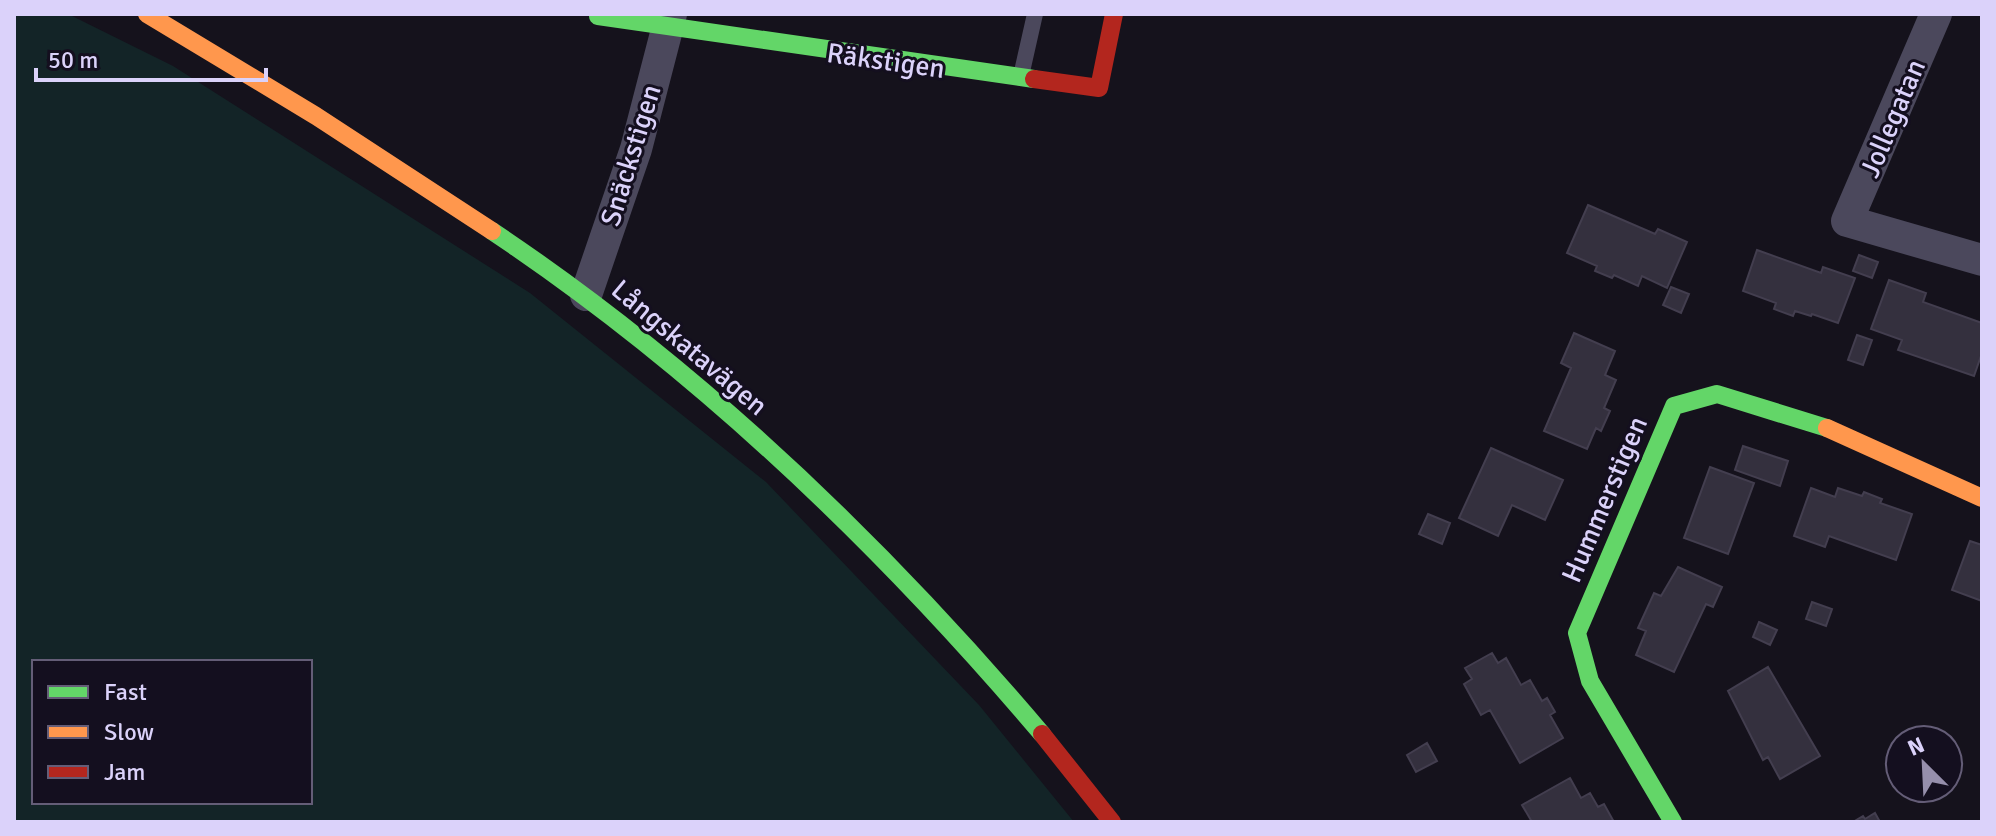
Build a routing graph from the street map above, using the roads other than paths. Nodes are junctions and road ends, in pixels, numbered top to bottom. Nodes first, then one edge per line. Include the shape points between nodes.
1 (147, 14) edge
2 (1035, 14) edge
3 (1114, 14) edge
4 (1936, 14) edge
5 (598, 16) dead end
6 (669, 21) edge
7 (1021, 78) junction
8 (1982, 260) edge
9 (586, 295) junction
10 (1982, 498) edge
11 (1112, 822) edge
12 (1673, 822) edge

1 - 9 street, Långskatavägen via 390,162
2 - 7 lane
3 - 7 street, Räkstigen via 1099,88
4 - 8 street, Jollegatan via 1847,221
5 - 6 street, Räkstigen
6 - 7 street, Räkstigen
6 - 9 street, Snäckstigen via 636,149
9 - 11 street, Långskatavägen via 835,507 1041,729
10 - 12 street, Hummerstigen via 1843,433 1717,394 1674,406 1577,633 1590,681

